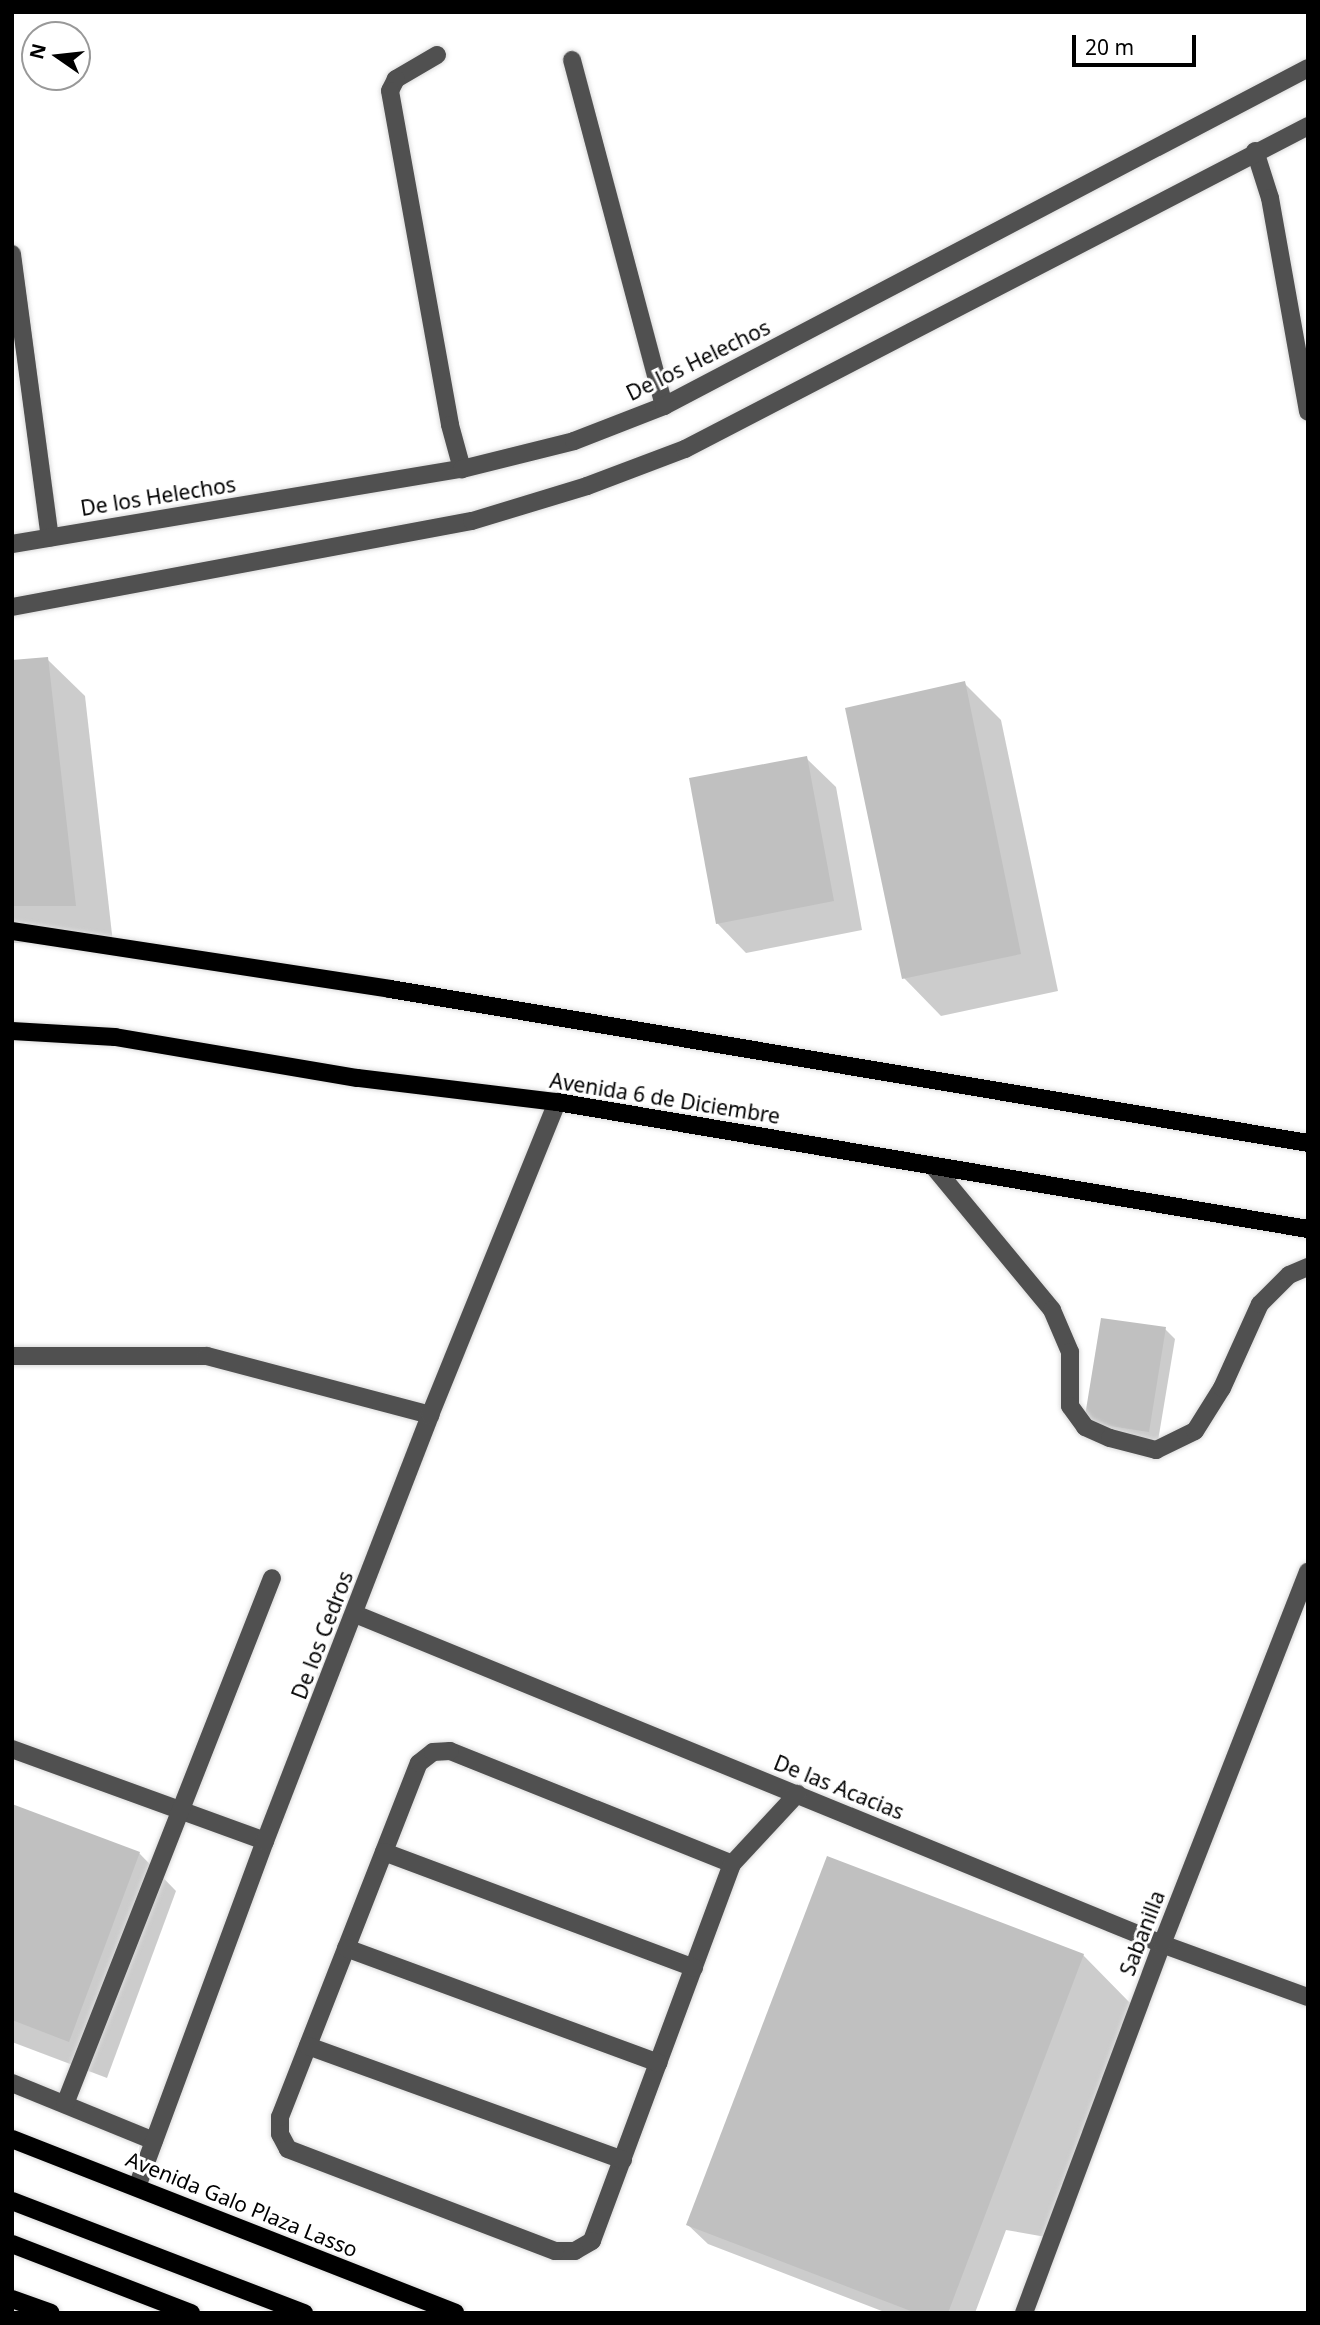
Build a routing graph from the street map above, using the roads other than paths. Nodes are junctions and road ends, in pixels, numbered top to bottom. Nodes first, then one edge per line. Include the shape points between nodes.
1 (437, 55) dead end
2 (572, 60) dead end
3 (1308, 68) edge
4 (1308, 126) edge
5 (1255, 151) junction
6 (12, 254) edge
7 (664, 406) junction
8 (1308, 412) edge
9 (461, 469) junction
10 (50, 537) junction
11 (12, 544) edge
12 (12, 607) edge
13 (12, 931) edge
14 (44, 935) junction
15 (12, 941) edge
16 (12, 1031) edge
17 (557, 1102) junction
18 (1308, 1143) edge
19 (933, 1166) junction
20 (1308, 1229) edge
21 (1308, 1267) edge
22 (12, 1356) edge
23 (430, 1415) junction
24 (1308, 1572) edge
25 (272, 1578) dead end
26 (355, 1614) junction
27 (12, 1749) edge
28 (797, 1794) junction
29 (181, 1809) junction
30 (265, 1841) junction
31 (384, 1852) junction
32 (732, 1864) junction
33 (1162, 1944) junction
34 (346, 1948) junction
35 (694, 1968) junction
36 (1308, 1997) edge
37 (308, 2046) junction
38 (659, 2063) junction
39 (12, 2083) edge
40 (65, 2104) junction
41 (12, 2139) edge
42 (154, 2141) junction
43 (623, 2160) junction
44 (137, 2187) junction
45 (12, 2201) edge
46 (12, 2244) edge
47 (12, 2298) edge
48 (51, 2313) edge
49 (191, 2313) edge
50 (304, 2313) edge
51 (455, 2313) edge
52 (1024, 2313) edge

1 - 9 street via 396,79 390,91
2 - 7 street
3 - 7 street, De los Helechos
4 - 5 street
5 - 8 street via 1270,198
5 - 12 street via 685,449 587,486 472,521
6 - 10 street
7 - 9 street, De los Helechos via 574,441
9 - 10 street, De los Helechos
10 - 11 street, De los Helechos
13 - 14 main road
14 - 15 main road
14 - 18 main road
16 - 17 main road, Avenida 6 de Diciembre via 116,1037 358,1078
17 - 19 main road, Avenida 6 de Diciembre
17 - 23 street, De los Cedros
19 - 20 main road, Avenida 6 de Diciembre
19 - 21 street via 1052,1310 1070,1352 1070,1406 1085,1427 1110,1438 1156,1450 1195,1431 1222,1388 1259,1304 1289,1275
22 - 23 street via 207,1356
23 - 26 street, De los Cedros
24 - 33 street, Sabanilla
25 - 29 street
26 - 28 street, De las Acacias
26 - 30 street, De los Cedros
27 - 29 street
28 - 32 street
28 - 33 street, De las Acacias
29 - 30 street
29 - 40 street
30 - 42 street, De los Cedros
31 - 32 street via 419,1763 433,1752 450,1751
31 - 34 street
31 - 35 street
32 - 35 street
33 - 36 street, De las Acacias
33 - 52 street, Sabanilla
34 - 37 street
34 - 38 street
35 - 38 street
37 - 43 street
37 - 43 street via 280,2117 280,2134 288,2149 555,2251 575,2250 592,2241
38 - 43 street
39 - 40 street
40 - 42 street
41 - 44 main road, Avenida Galo Plaza Lasso
42 - 44 street, De los Cedros
44 - 51 main road, Avenida Galo Plaza Lasso
45 - 50 main road
46 - 49 main road
47 - 48 main road

